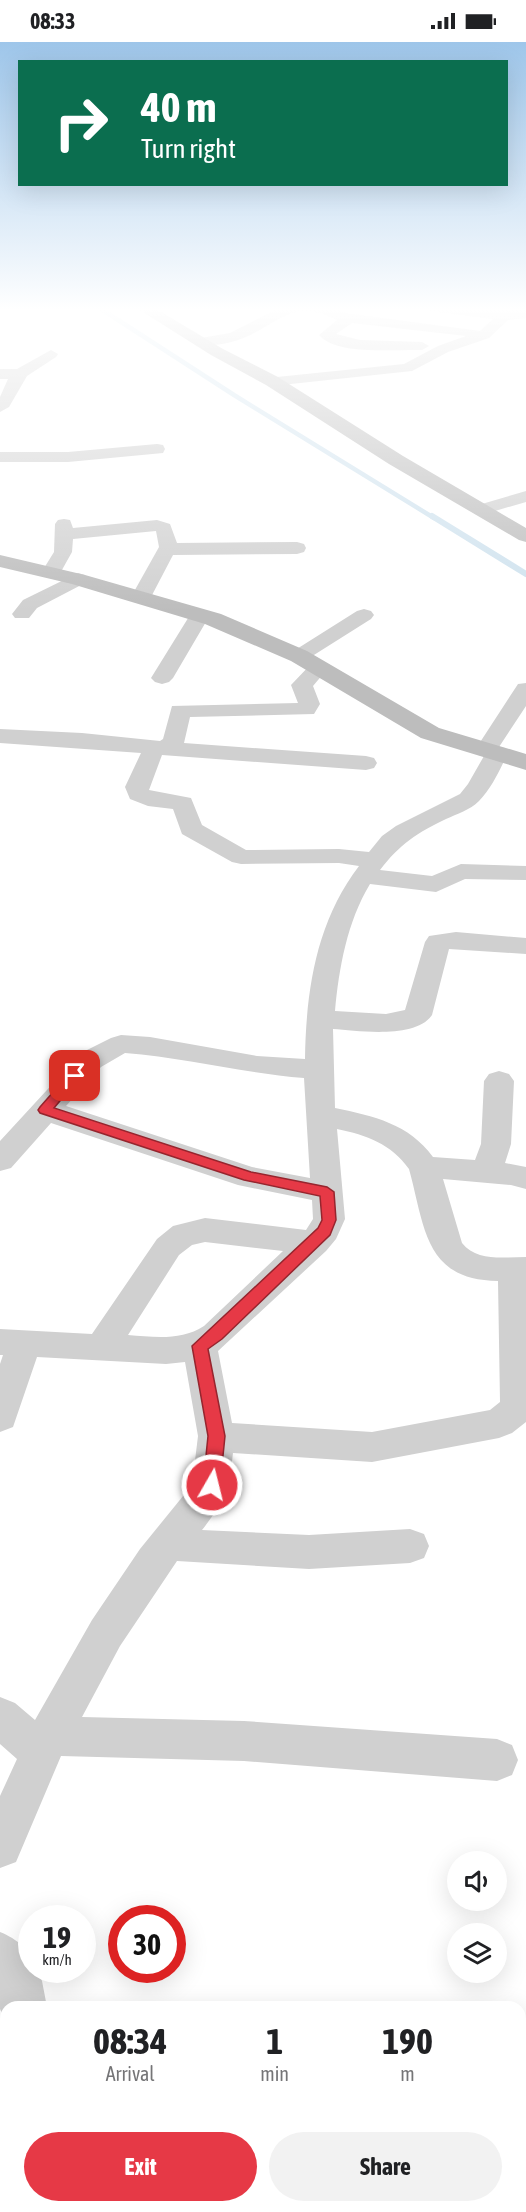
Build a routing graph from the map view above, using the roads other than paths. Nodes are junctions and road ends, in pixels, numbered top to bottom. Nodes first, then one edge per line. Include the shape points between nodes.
1 (315, 408) edge
2 (157, 449) dead end
3 (0, 457) edge
4 (526, 496) edge
5 (481, 510) junction
6 (526, 536) edge
7 (297, 548) dead end
8 (169, 549) junction
9 (0, 561) edge
10 (51, 573) junction
11 (78, 579) junction
12 (141, 597) junction
13 (22, 614) dead end
14 (200, 615) junction
15 (364, 615) dead end
16 (299, 656) junction
17 (319, 667) junction
18 (162, 678) dead end
19 (526, 689) edge
20 (0, 736) edge
21 (158, 748) junction
22 (491, 751) junction
23 (526, 762) edge
24 (366, 764) dead end
25 (369, 868) junction
26 (526, 873) edge
27 (526, 946) edge
28 (320, 1018) junction
29 (320, 1070) junction
30 (499, 1081) dead end
31 (45, 1110) junction
32 (321, 1116) junction
33 (0, 1160) edge
34 (424, 1167) junction
35 (487, 1172) junction
36 (526, 1178) edge
37 (327, 1192) junction
38 (315, 1243) junction
39 (520, 1269) edge
40 (12, 1343) edge
41 (200, 1346) junction
42 (102, 1347) junction
43 (0, 1417) edge
44 (216, 1436) junction
45 (168, 1544) junction
46 (410, 1546) dead end
47 (0, 1717) edge
48 (45, 1744) junction
49 (497, 1760) dead end
50 (0, 1846) edge
51 (0, 1954) edge
52 (22, 2001) edge

1 - 5 street
2 - 3 street via 61,457
4 - 5 street
5 - 6 street
7 - 8 street
8 - 10 street via 164,528 157,525 64,529 63,552
8 - 12 street
9 - 10 street
10 - 11 street
11 - 12 street
11 - 13 street via 30,604
12 - 14 street
14 - 16 street
14 - 18 street
15 - 16 street
16 - 17 street
17 - 21 street via 302,685 309,704 306,709 180,711 173,743
17 - 22 street via 430,733
19 - 22 street
20 - 21 street
21 - 24 street
21 - 25 street via 137,787 138,794 183,803 191,829 233,855 254,859 339,856
22 - 23 street
22 - 25 street via 470,796 408,828 392,840
25 - 26 street via 436,884 461,871
25 - 28 street via 348,904 330,949
27 - 28 street via 438,942 414,1019 397,1022
28 - 29 street
29 - 31 street via 257,1065 121,1044 91,1060
29 - 32 street
30 - 35 street via 496,1144
31 - 33 street
31 - 37 street via 249,1177
32 - 34 street via 391,1133
32 - 37 street
34 - 35 street
34 - 39 street via 453,1256 473,1266
35 - 36 street
37 - 38 street via 329,1220
38 - 41 street
38 - 42 street via 205,1230 178,1236
39 - 44 street via 518,1405 498,1423 372,1447
40 - 42 street
40 - 43 street
41 - 42 street via 166,1351
41 - 44 street
44 - 45 street via 212,1485
45 - 46 street via 309,1552
45 - 48 street via 106,1633
47 - 48 street
48 - 49 street via 244,1741
48 - 50 street
51 - 52 street via 19,1981

